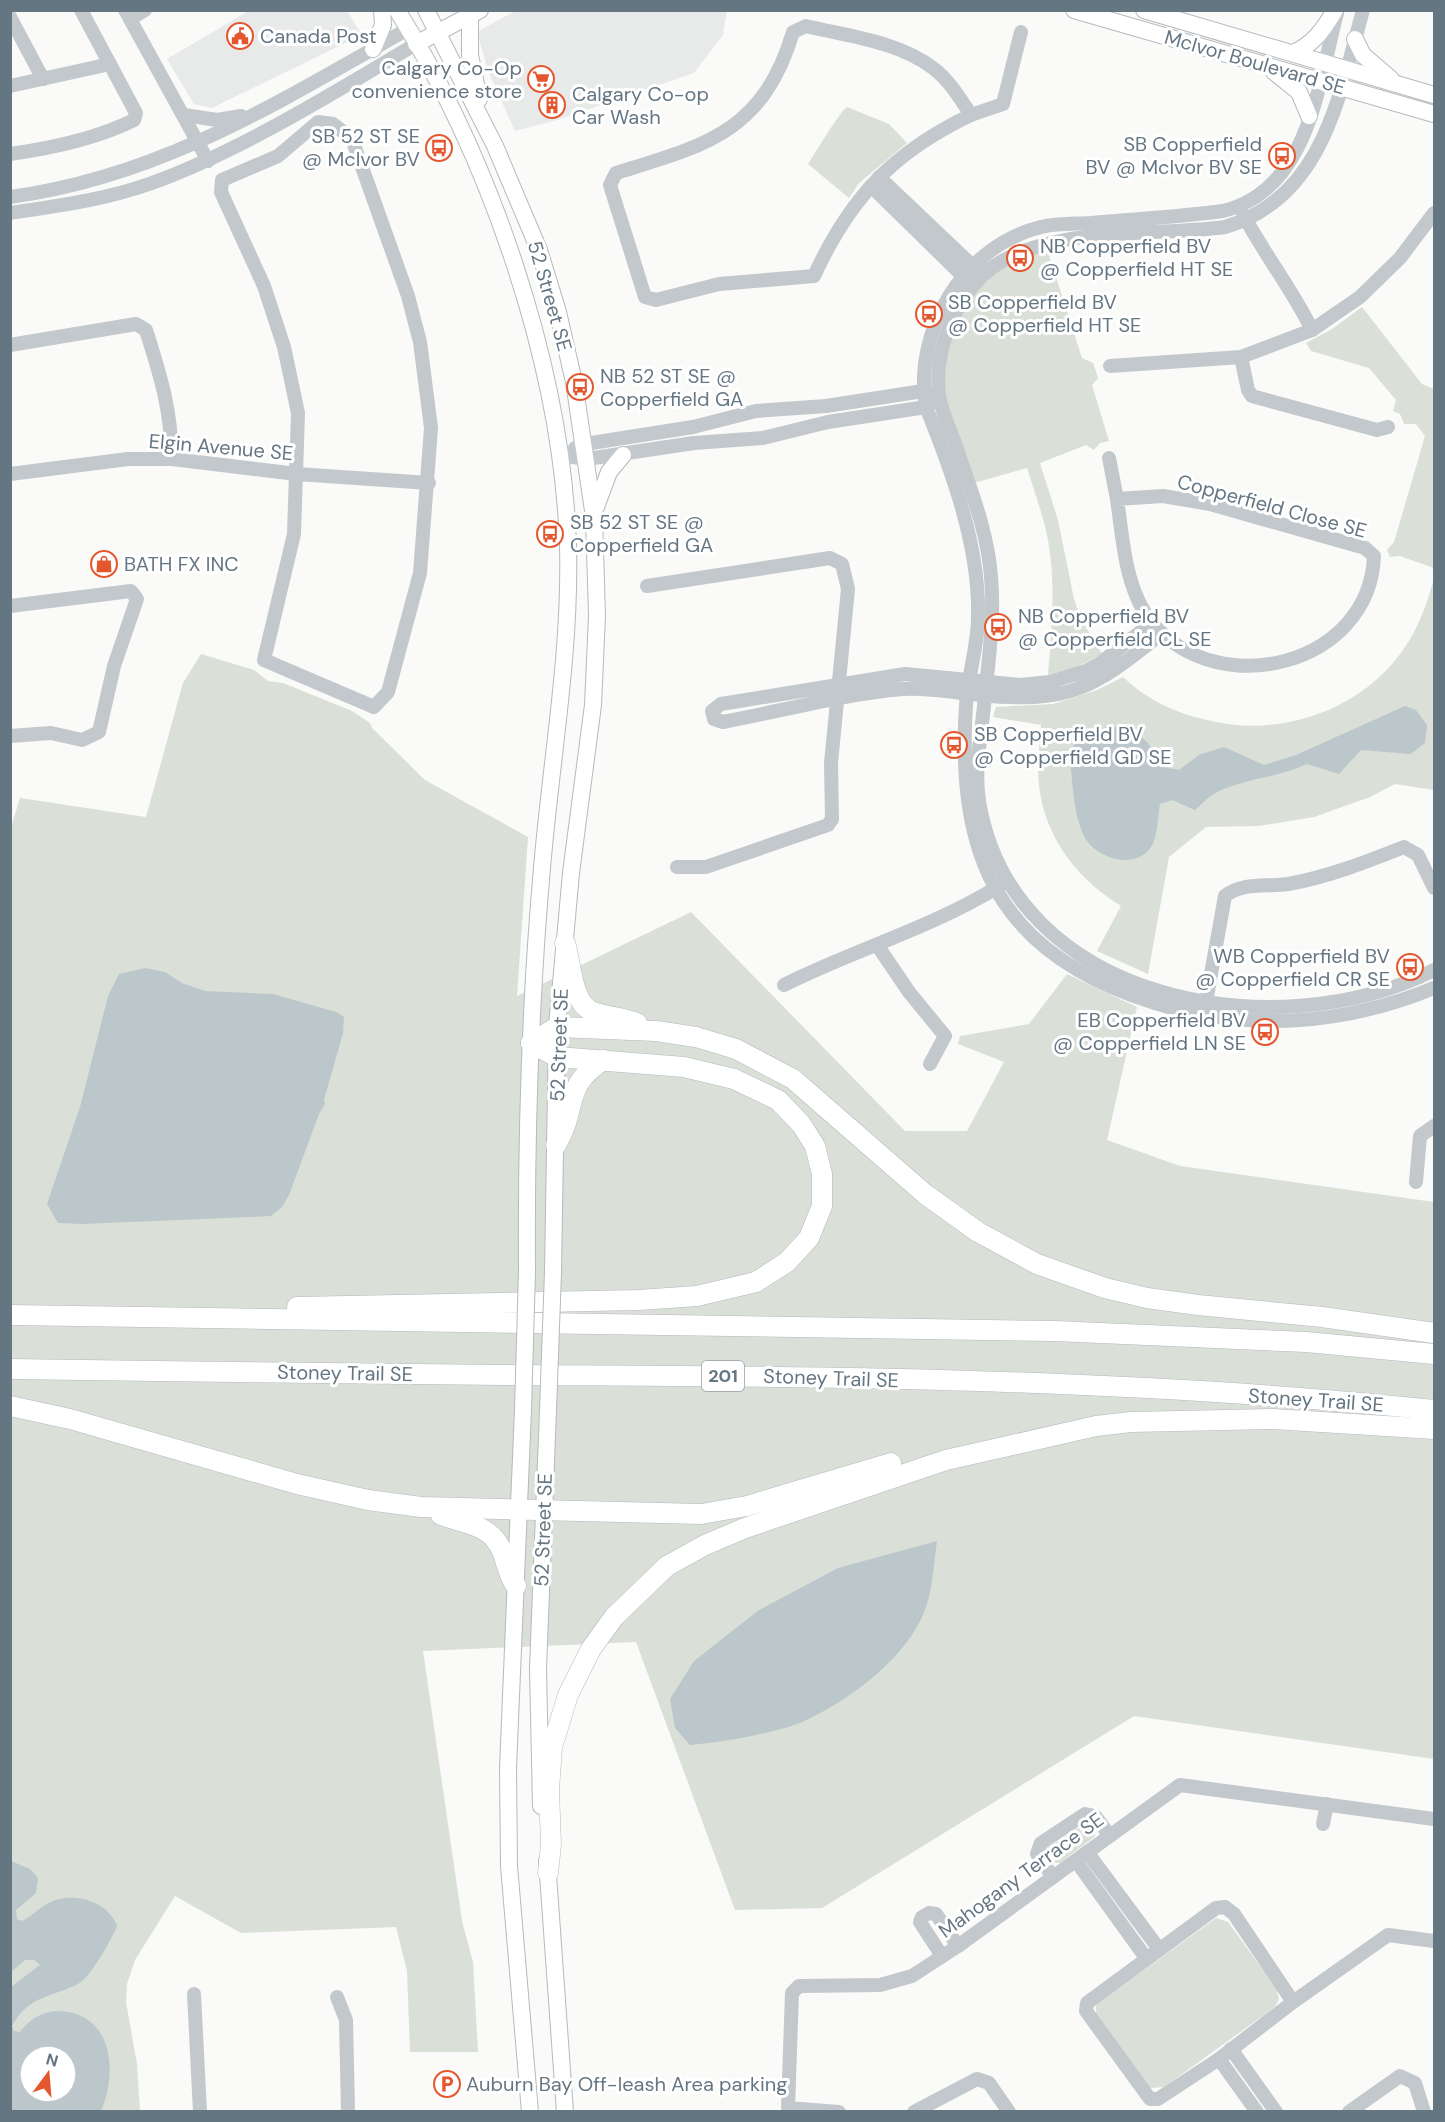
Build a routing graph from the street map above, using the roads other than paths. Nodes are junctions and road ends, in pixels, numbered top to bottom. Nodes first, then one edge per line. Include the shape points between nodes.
1 (81, 10) edge
2 (145, 10) edge
3 (382, 10) edge
4 (397, 10) edge
5 (1074, 10) edge
6 (1144, 10) edge
7 (1336, 10) edge
8 (1363, 10) edge
9 (432, 13) edge
10 (475, 14) edge
11 (127, 15) edge
12 (10, 17) edge
13 (408, 28) junction
14 (1021, 32) dead end
15 (439, 33) junction
16 (1355, 39) junction
17 (416, 44) junction
18 (373, 49) junction
19 (1293, 53) junction
20 (1324, 62) junction
21 (110, 64) junction
22 (1269, 66) junction
23 (1346, 68) junction
24 (43, 79) junction
25 (1319, 80) junction
26 (1397, 83) junction
27 (10, 86) edge
28 (1341, 86) junction
29 (1434, 95) edge
30 (255, 114) junction
31 (1434, 114) edge
32 (184, 115) junction
33 (971, 115) junction
34 (1309, 116) junction
35 (483, 121) junction
36 (199, 143) junction
37 (10, 154) edge
38 (208, 161) junction
39 (875, 181) junction
40 (10, 197) edge
41 (1240, 207) junction
42 (10, 213) edge
43 (1434, 213) edge
44 (1247, 220) junction
45 (973, 276) junction
46 (1312, 330) junction
47 (10, 345) edge
48 (1241, 357) junction
49 (1110, 366) dead end
50 (923, 391) junction
51 (939, 396) junction
52 (926, 407) junction
53 (1388, 427) dead end
54 (586, 451) junction
55 (559, 455) junction
56 (623, 455) junction
57 (1108, 458) dead end
58 (172, 459) junction
59 (10, 474) edge
60 (297, 474) junction
61 (429, 483) junction
62 (1117, 499) junction
63 (594, 517) junction
64 (982, 526) junction
65 (968, 531) junction
66 (647, 586) dead end
67 (10, 606) edge
68 (1152, 623) junction
69 (1162, 633) junction
70 (968, 678) junction
71 (986, 680) junction
72 (839, 683) junction
73 (967, 694) junction
74 (984, 696) junction
75 (836, 700) junction
76 (10, 736) edge
77 (677, 867) dead end
78 (1007, 881) junction
79 (1434, 888) edge
80 (995, 889) junction
81 (565, 943) junction
82 (877, 945) junction
83 (1434, 970) edge
84 (784, 985) dead end
85 (1434, 988) edge
86 (1206, 1002) junction
87 (1342, 1008) junction
88 (557, 1027) junction
89 (656, 1031) junction
90 (531, 1043) junction
91 (558, 1057) junction
92 (604, 1060) junction
93 (930, 1064) dead end
94 (1434, 1126) edge
95 (556, 1145) junction
96 (1416, 1182) dead end
97 (10, 1315) edge
98 (258, 1318) junction
99 (1434, 1333) edge
100 (1434, 1354) edge
101 (10, 1369) edge
102 (10, 1406) edge
103 (1434, 1410) edge
104 (1096, 1426) junction
105 (1434, 1429) edge
106 (421, 1508) junction
107 (518, 1511) junction
108 (543, 1512) junction
109 (516, 1586) junction
110 (1327, 1804) junction
111 (1434, 1819) edge
112 (1323, 1824) dead end
113 (1110, 1836) junction
114 (1087, 1852) junction
115 (1076, 1861) junction
116 (548, 1873) junction
117 (1053, 1877) junction
118 (1434, 1941) edge
119 (958, 1946) junction
120 (1159, 1949) junction
121 (942, 1956) junction
122 (1146, 1958) junction
123 (194, 1994) dead end
124 (337, 1996) dead end
125 (1293, 2002) junction
126 (1231, 2049) junction
127 (1219, 2058) junction
128 (787, 2110) edge
129 (200, 2112) edge
130 (348, 2112) edge
131 (530, 2112) edge
132 (565, 2112) edge
133 (839, 2112) edge
134 (914, 2112) edge
135 (1009, 2112) edge
136 (1257, 2112) edge
137 (1276, 2112) edge
138 (1349, 2112) edge
139 (1424, 2112) edge

1 - 21 street
2 - 11 street
3 - 18 main road via 383,26
4 - 13 main road, 52 Street SE
5 - 22 main road, McIvor Boulevard SE
6 - 19 main road, McIvor Boulevard SE
7 - 19 main road via 1309,45
7 - 20 street
8 - 16 street
9 - 13 main road
9 - 15 main road, 52 Street SE
10 - 15 main road
10 - 35 main road via 470,55
11 - 32 street
12 - 24 street
13 - 17 main road, 52 Street SE
13 - 18 street
14 - 33 street via 1003,104
15 - 17 main road
15 - 35 main road, 52 Street SE
16 - 23 street
16 - 26 main road via 1363,55
17 - 38 street
17 - 55 main road, 52 Street SE via 484,183 509,250 543,366
18 - 30 street
19 - 20 main road, McIvor Boulevard SE
20 - 23 main road, McIvor Boulevard SE
20 - 25 street
21 - 24 street
21 - 37 street via 136,113 134,120 93,136
22 - 25 main road, McIvor Boulevard SE
22 - 34 main road via 1299,92
23 - 26 main road, McIvor Boulevard SE
23 - 28 street
24 - 27 street
25 - 28 main road, McIvor Boulevard SE
25 - 34 street
26 - 29 main road, McIvor Boulevard SE
28 - 31 main road, McIvor Boulevard SE
28 - 44 street via 1312,163 1276,202
30 - 32 street via 217,120
30 - 36 street
32 - 36 street
33 - 39 street via 933,135
33 - 39 street via 933,68 910,55 806,26 793,32 774,82 755,108 735,126 678,153 616,173 610,185 645,297 656,300 719,284 814,276 849,210
34 - 41 street via 1302,140 1286,168 1265,190
35 - 54 main road, 52 Street SE via 539,250 558,312
36 - 38 street
36 - 40 street via 107,178
38 - 42 street via 115,194
39 - 45 street
41 - 44 street
41 - 45 street via 1201,214 1041,227 1009,240
43 - 46 street via 1401,258 1360,297
44 - 45 street via 1203,230 1048,242 1014,253
44 - 46 street
45 - 50 street via 935,324
45 - 51 street via 944,338
46 - 48 street
47 - 58 street via 136,324 146,330 164,386 171,421
48 - 49 street
48 - 53 street via 1252,396 1377,430
50 - 51 street
50 - 52 street
50 - 54 street via 826,406 756,411
51 - 52 street
51 - 64 street
52 - 56 street via 828,422 764,438 694,443
52 - 65 street
54 - 55 street
54 - 56 street
54 - 63 main road, 52 Street SE
55 - 90 main road, 52 Street SE via 567,544 568,620 541,872
56 - 63 main road via 603,483
57 - 62 street
58 - 59 street, Elgin Avenue SE via 128,459
58 - 60 street, Elgin Avenue SE
60 - 61 street, Elgin Avenue SE
60 - 61 street via 294,534 264,660 374,707 388,692 420,573
60 - 61 street via 298,413 284,347 264,286 221,192 222,180 278,156 318,122 333,124 352,139 408,296 427,387 431,428
62 - 68 street, Copperfield Close SE via 1127,567
62 - 69 street, Copperfield Close SE via 1163,496 1210,504 1365,548 1374,556 1373,576 1356,614 1330,640 1300,658 1260,666 1228,665 1190,652
63 - 81 main road, 52 Street SE via 597,616 593,705
64 - 65 street
64 - 71 street via 993,612
65 - 70 street via 975,559 979,618
66 - 72 street via 830,558 842,564 848,589
67 - 76 street via 131,591 137,599 114,666 99,732 82,740 51,733
68 - 69 street, Copperfield Close SE
68 - 71 street via 1086,671 1050,682 1020,685
69 - 74 street via 1091,686 1053,697
70 - 71 street
70 - 72 street via 905,674
70 - 73 street
71 - 74 street
72 - 75 street
72 - 75 street via 721,704 712,711 714,719 723,722
73 - 74 street
73 - 75 street via 904,689
73 - 80 street via 964,782 980,857
74 - 78 street via 978,800 992,849
75 - 77 street via 832,819 828,825 706,867
78 - 80 street
78 - 86 street via 1038,922 1088,961 1133,982
79 - 86 street via 1418,855 1404,847 1354,867 1287,884 1235,888 1225,896
80 - 82 street via 938,921
80 - 87 street via 1035,939 1065,962 1129,994 1203,1016 1253,1022 1291,1022
81 - 88 main road, 52 Street SE
81 - 89 highway via 576,997 585,1008
82 - 84 street via 833,960
82 - 93 street via 945,1036
83 - 87 street
85 - 87 street via 1392,1004
86 - 87 street
88 - 89 highway
88 - 90 highway
88 - 91 main road, 52 Street SE
89 - 99 highway via 736,1049 784,1074 925,1194 978,1232 1037,1264 1147,1298
90 - 91 highway
90 - 107 main road, 52 Street SE, bridge
91 - 92 highway
91 - 95 main road, 52 Street SE
92 - 95 highway via 582,1076
92 - 98 highway via 684,1067 734,1078 778,1100 801,1124 815,1146 822,1174 822,1206 809,1238 787,1263 756,1282 697,1296 627,1301 301,1306
94 - 96 street via 1420,1136
95 - 108 main road, 52 Street SE, bridge
97 - 98 highway
98 - 100 highway via 1055,1331 1306,1342
101 - 103 highway, Stoney Trail SE / 201 via 747,1376 1075,1385 1325,1399
102 - 106 highway via 81,1422 297,1484
104 - 105 highway via 1273,1419
104 - 108 highway via 1006,1436 943,1449 747,1506 701,1514
104 - 116 highway via 946,1460 876,1482 745,1528 668,1566 614,1617 591,1649 568,1695 552,1748
106 - 107 highway
106 - 109 highway via 476,1526 495,1537
107 - 108 highway
107 - 109 main road, 52 Street SE
108 - 116 main road, 52 Street SE via 538,1691 540,1790
109 - 131 main road, 52 Street SE via 508,1866
110 - 111 street, Mahogany Terrace SE
110 - 112 street
110 - 113 street, Mahogany Terrace SE via 1180,1785
113 - 114 street, Mahogany Terrace SE
113 - 117 street via 1095,1816 1085,1814 1041,1843 1037,1854
114 - 115 street, Mahogany Terrace SE
114 - 120 street
115 - 117 street, Mahogany Terrace SE
115 - 122 street
116 - 132 main road, 52 Street SE
117 - 119 street, Mahogany Terrace SE
118 - 125 street via 1388,1935
119 - 121 street, Mahogany Terrace SE
119 - 121 street via 936,1914 922,1917 921,1922
120 - 122 street
120 - 125 street via 1216,1908 1225,1907 1234,1914
121 - 128 street, Mahogany Terrace SE via 912,1976 880,1985 799,1986 792,1992
122 - 127 street via 1087,2002 1086,2011 1150,2098 1158,2099
123 - 129 street
124 - 130 street via 346,2020
125 - 126 street
126 - 127 street
126 - 137 street
127 - 136 street
128 - 133 street, Mahogany Terrace SE
134 - 135 street via 977,2079 989,2083
138 - 139 street via 1400,2076 1416,2082

